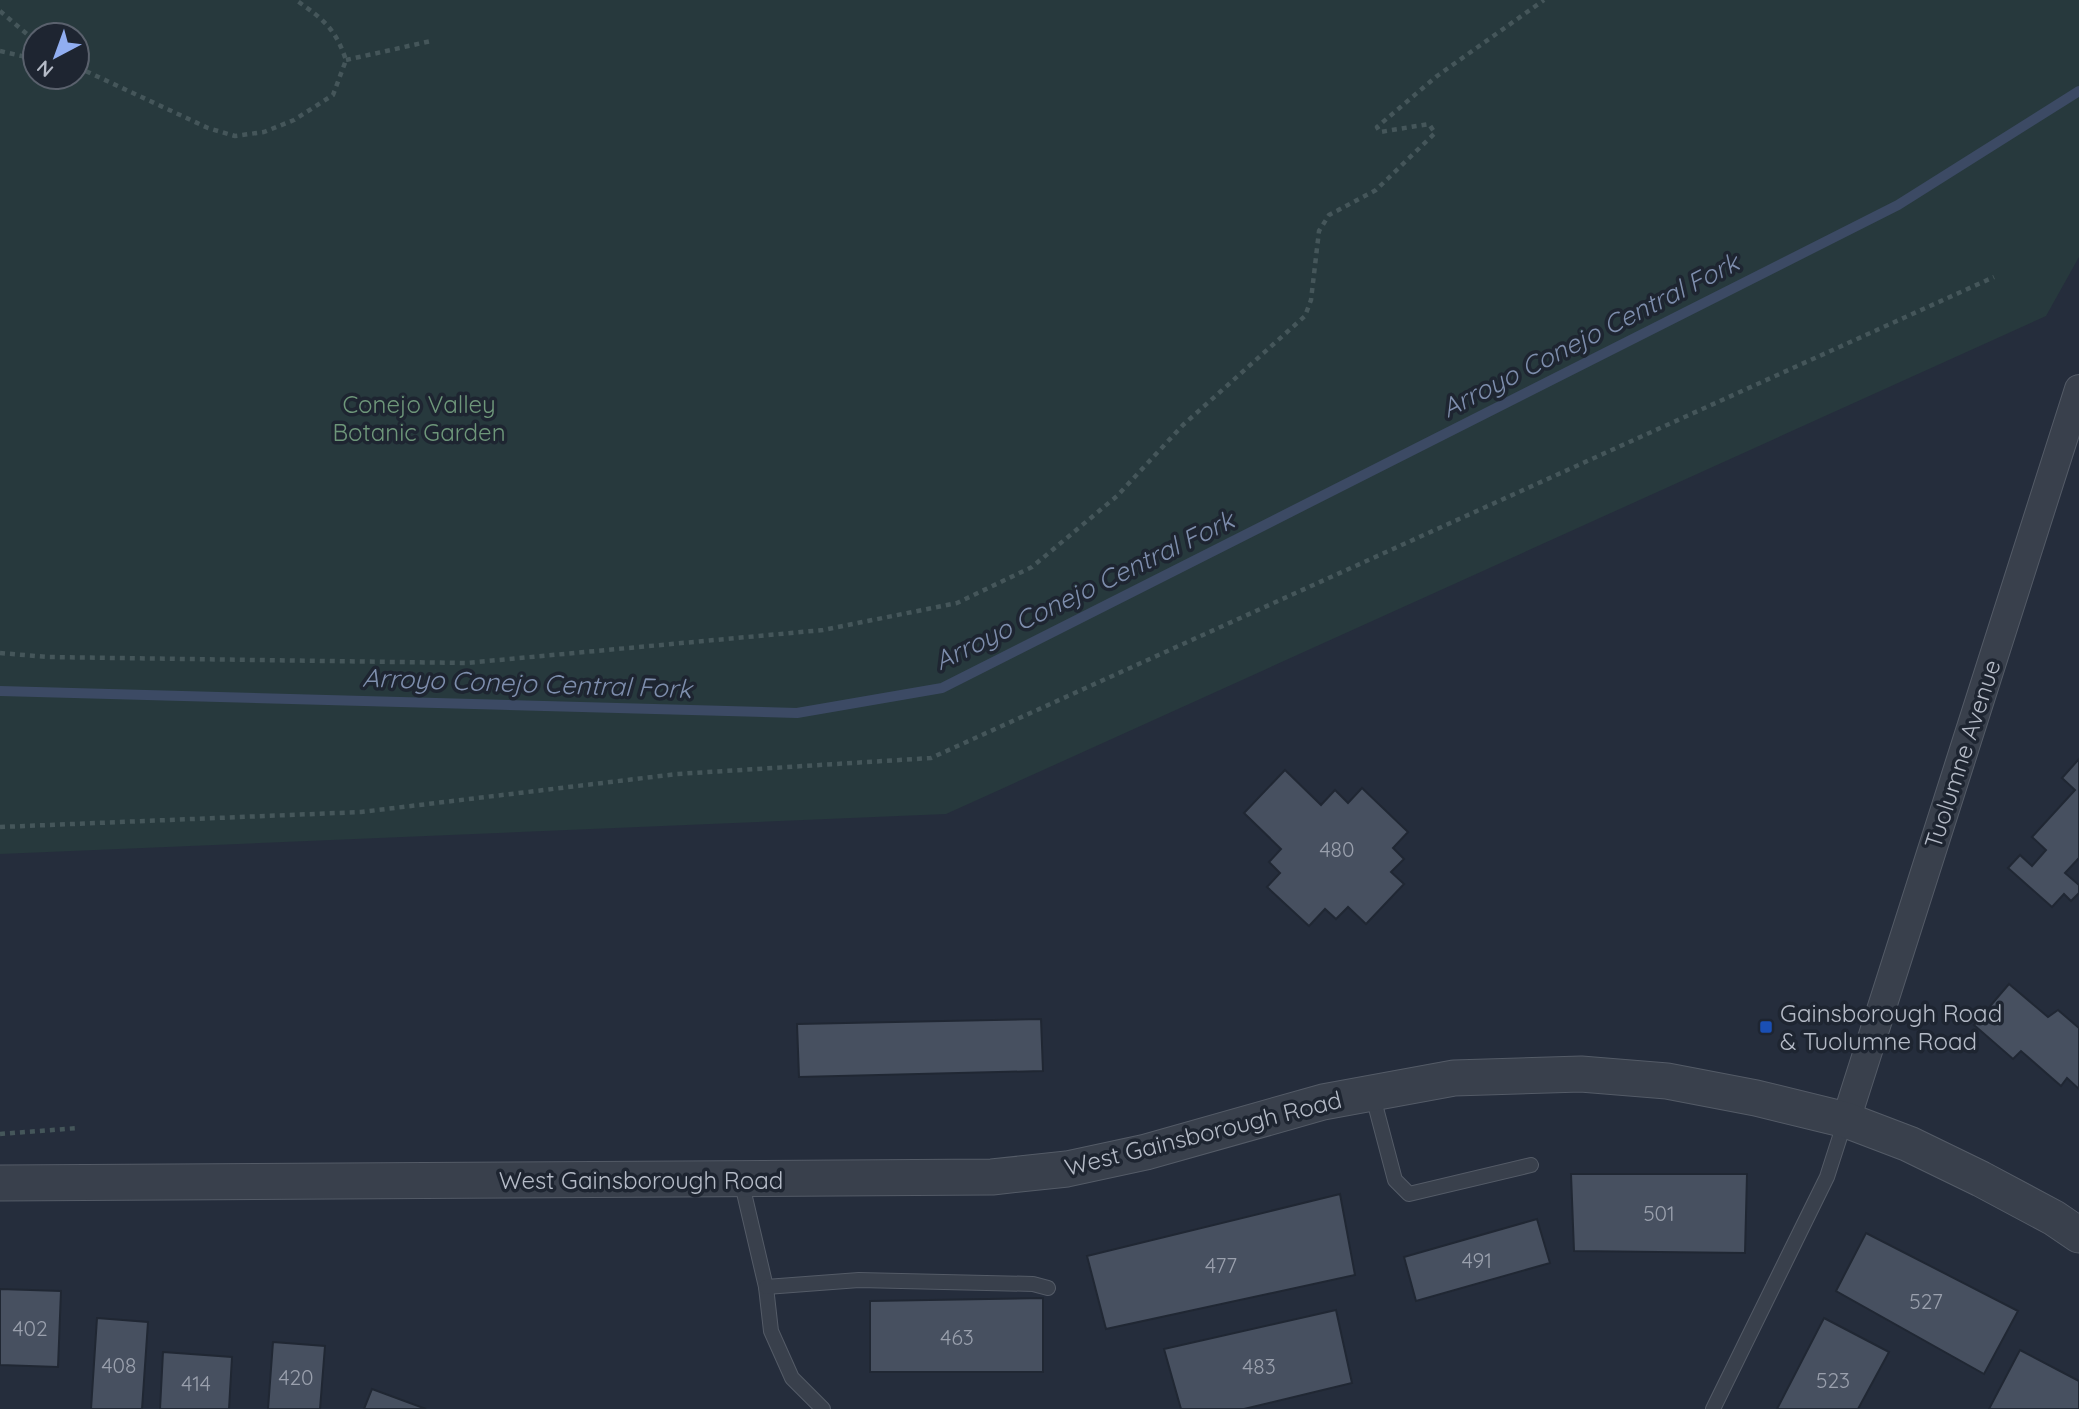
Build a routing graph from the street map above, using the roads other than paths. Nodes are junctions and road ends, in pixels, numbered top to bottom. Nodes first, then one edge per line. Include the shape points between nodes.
1 (2079, 389) edge
2 (1371, 1093) junction
3 (1846, 1120) junction
4 (1531, 1165) dead end
5 (741, 1180) junction
6 (0, 1183) edge
7 (2079, 1235) edge
8 (766, 1287) junction
9 (1048, 1289) dead end
10 (823, 1409) edge
11 (1713, 1409) edge

1 - 3 street, Tuolumne Avenue
2 - 3 street, West Gainsborough Road via 1454,1078 1581,1074 1667,1081
2 - 4 lane via 1395,1180 1409,1194
2 - 5 street, West Gainsborough Road via 1067,1169 992,1177
3 - 7 street, West Gainsborough Road via 1981,1179
3 - 11 lane via 1827,1177
5 - 6 street, West Gainsborough Road
5 - 8 lane
8 - 9 lane via 859,1280 1032,1284
8 - 10 lane via 771,1331 792,1378

